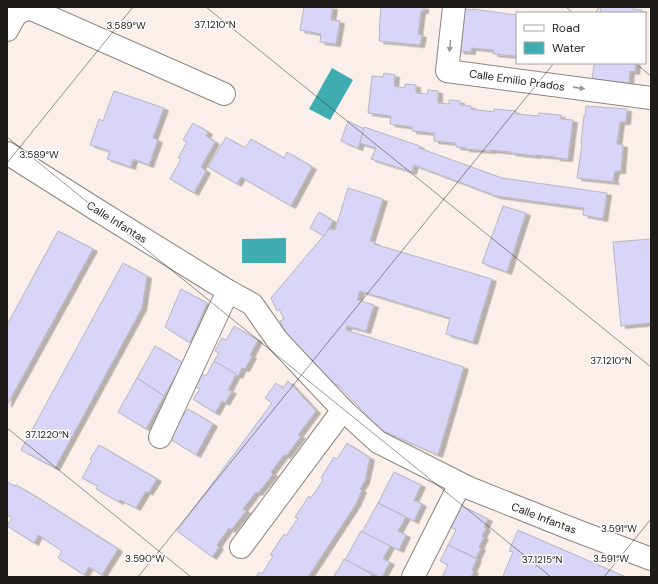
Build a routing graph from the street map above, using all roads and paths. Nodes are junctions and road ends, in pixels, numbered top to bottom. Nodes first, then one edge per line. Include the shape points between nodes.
1 (454, 7) edge
2 (7, 30) edge
3 (224, 94) dead end
4 (651, 98) edge
5 (7, 153) edge
6 (228, 291) junction
7 (343, 410) junction
8 (160, 437) dead end
9 (460, 484) junction
10 (241, 547) dead end
11 (651, 559) edge
12 (413, 577) edge

1 -> 4 street, Calle Emilio Prados via 447,71
2 - 3 street via 16,14 29,8
5 - 6 street, Calle Infantas
6 - 7 street, Calle Infantas via 252,304 278,341
6 - 8 street
7 - 9 street, Calle Infantas via 378,442
7 - 10 street
9 - 11 street, Calle Infantas
9 - 12 street

